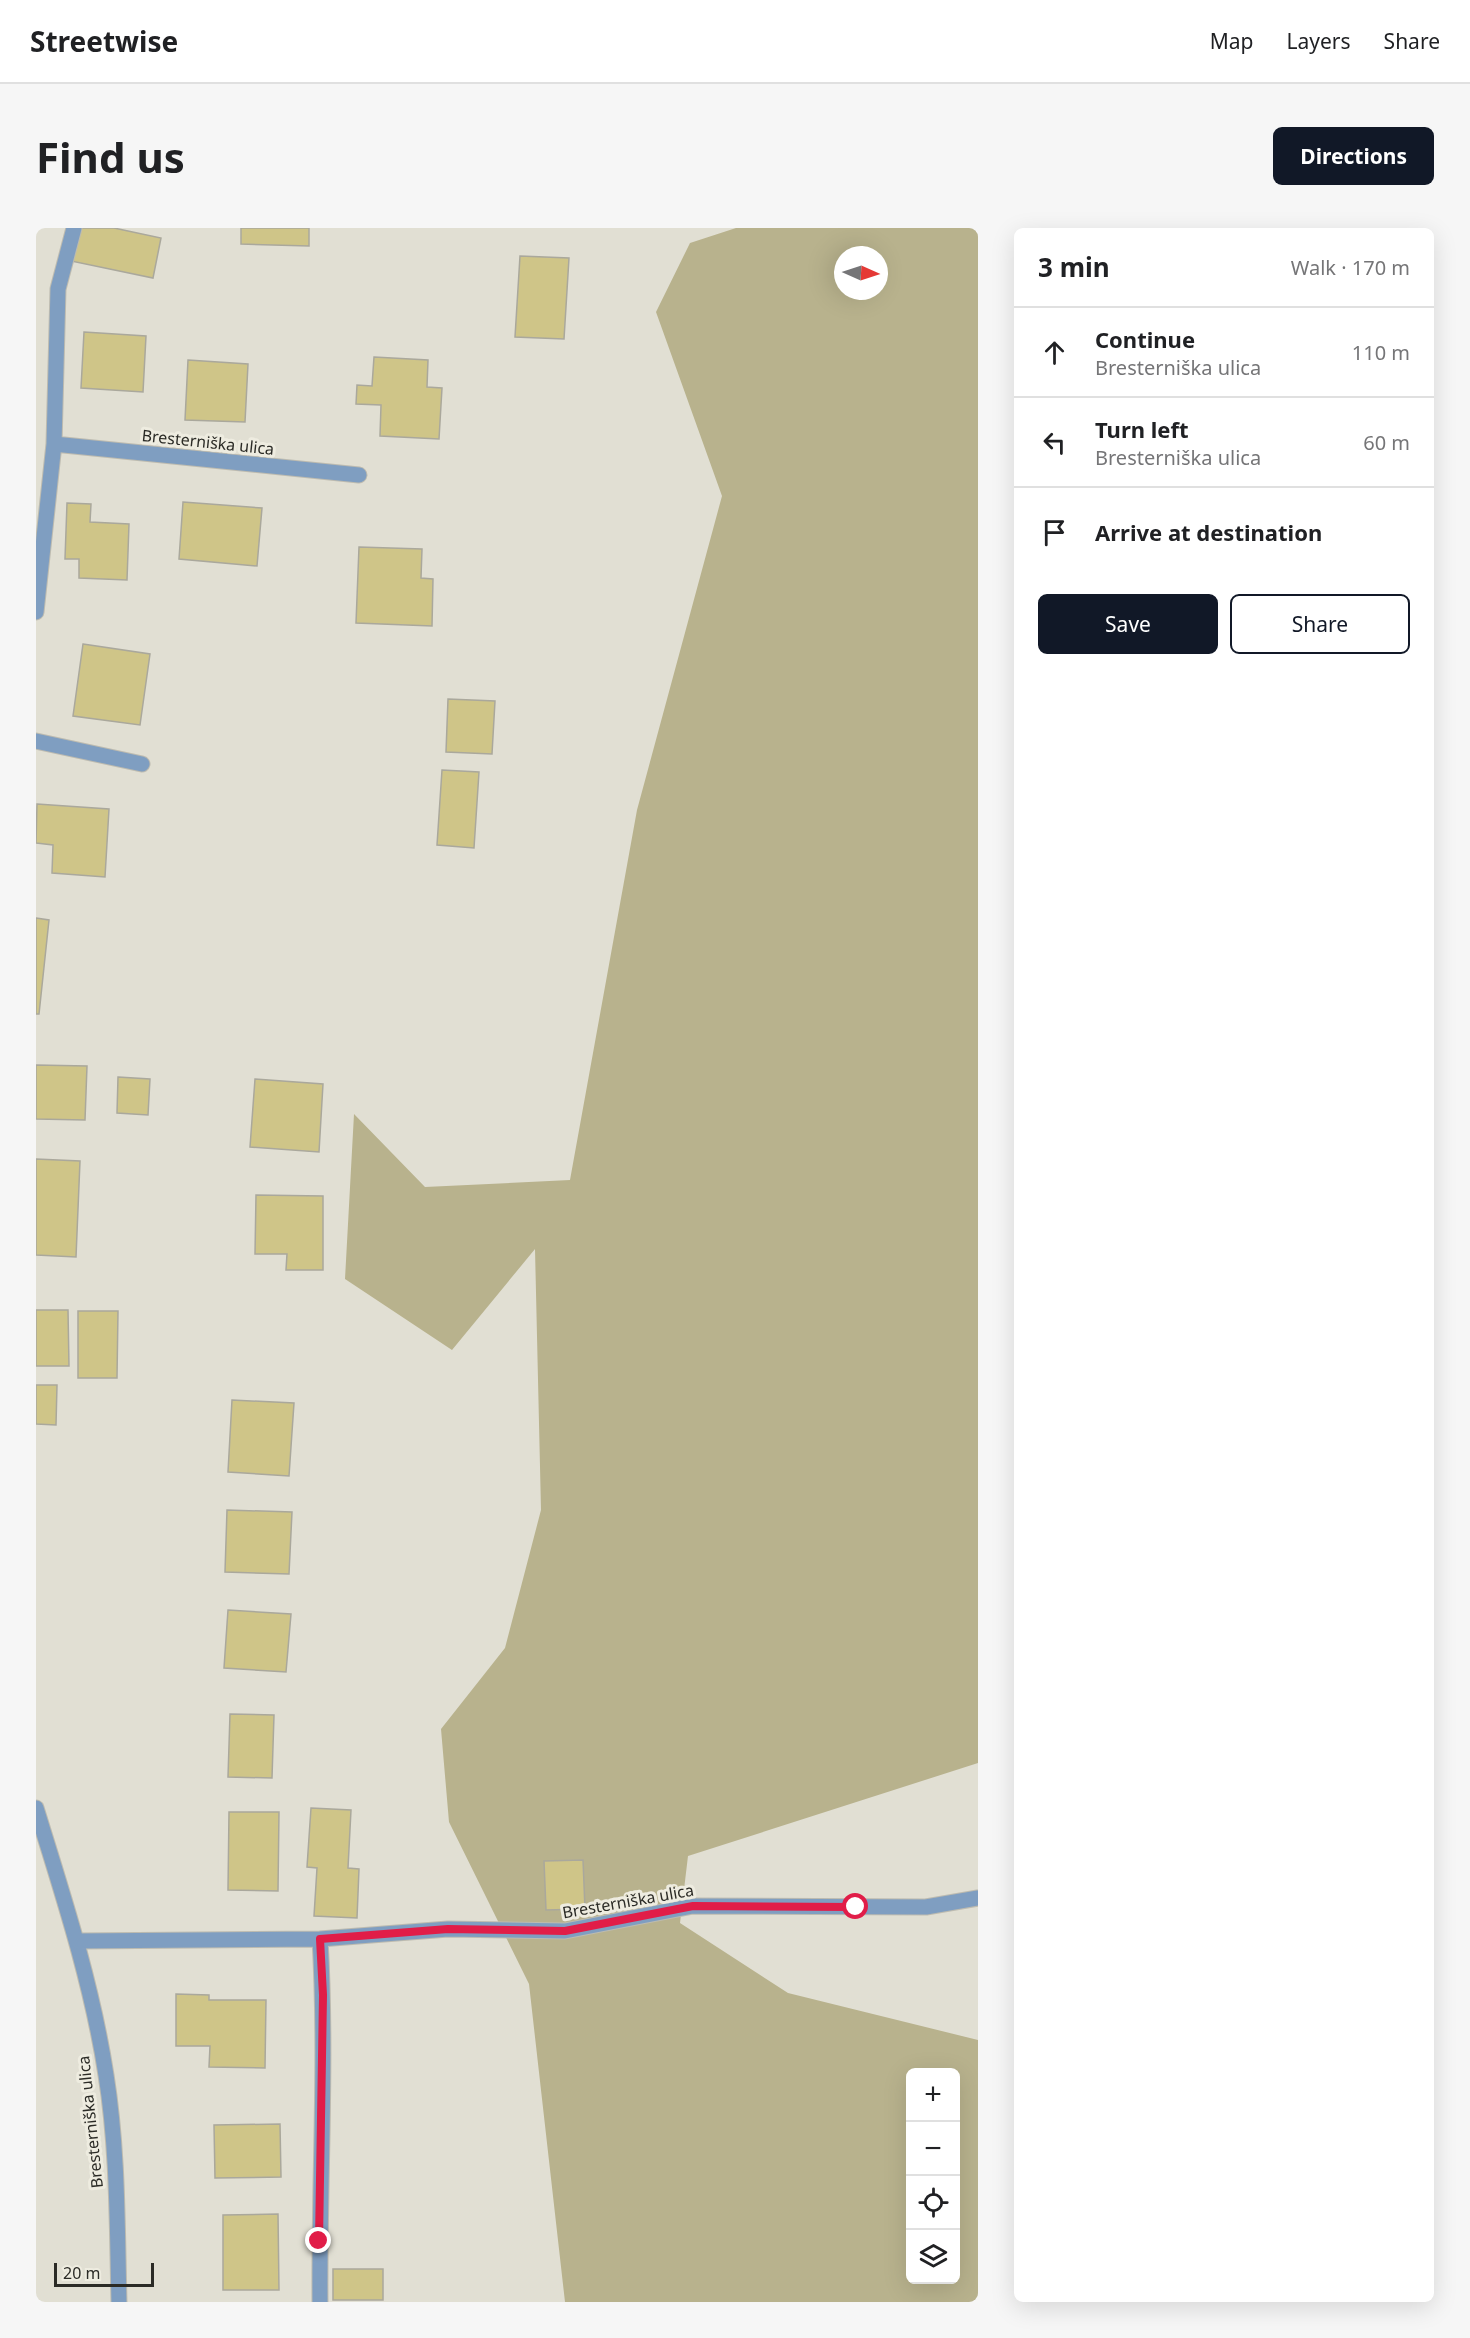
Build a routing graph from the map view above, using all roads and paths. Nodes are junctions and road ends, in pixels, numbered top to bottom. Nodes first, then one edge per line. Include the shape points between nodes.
1 (74, 228) edge
2 (54, 444) junction
3 (359, 475) dead end
4 (36, 612) edge
5 (36, 741) edge
6 (142, 764) dead end
7 (36, 1808) edge
8 (978, 1898) edge
9 (320, 1939) junction
10 (78, 1941) junction
11 (119, 2302) edge
12 (320, 2302) edge

1 - 2 street via 58,289
2 - 3 street, Bresterniška ulica
2 - 4 street
5 - 6 street
7 - 10 street, Bresterniška ulica
8 - 9 street, Bresterniška ulica via 926,1907 693,1906 565,1931 448,1929
9 - 10 street, Bresterniška ulica
9 - 12 street
10 - 11 street, Bresterniška ulica via 106,2075 116,2191

